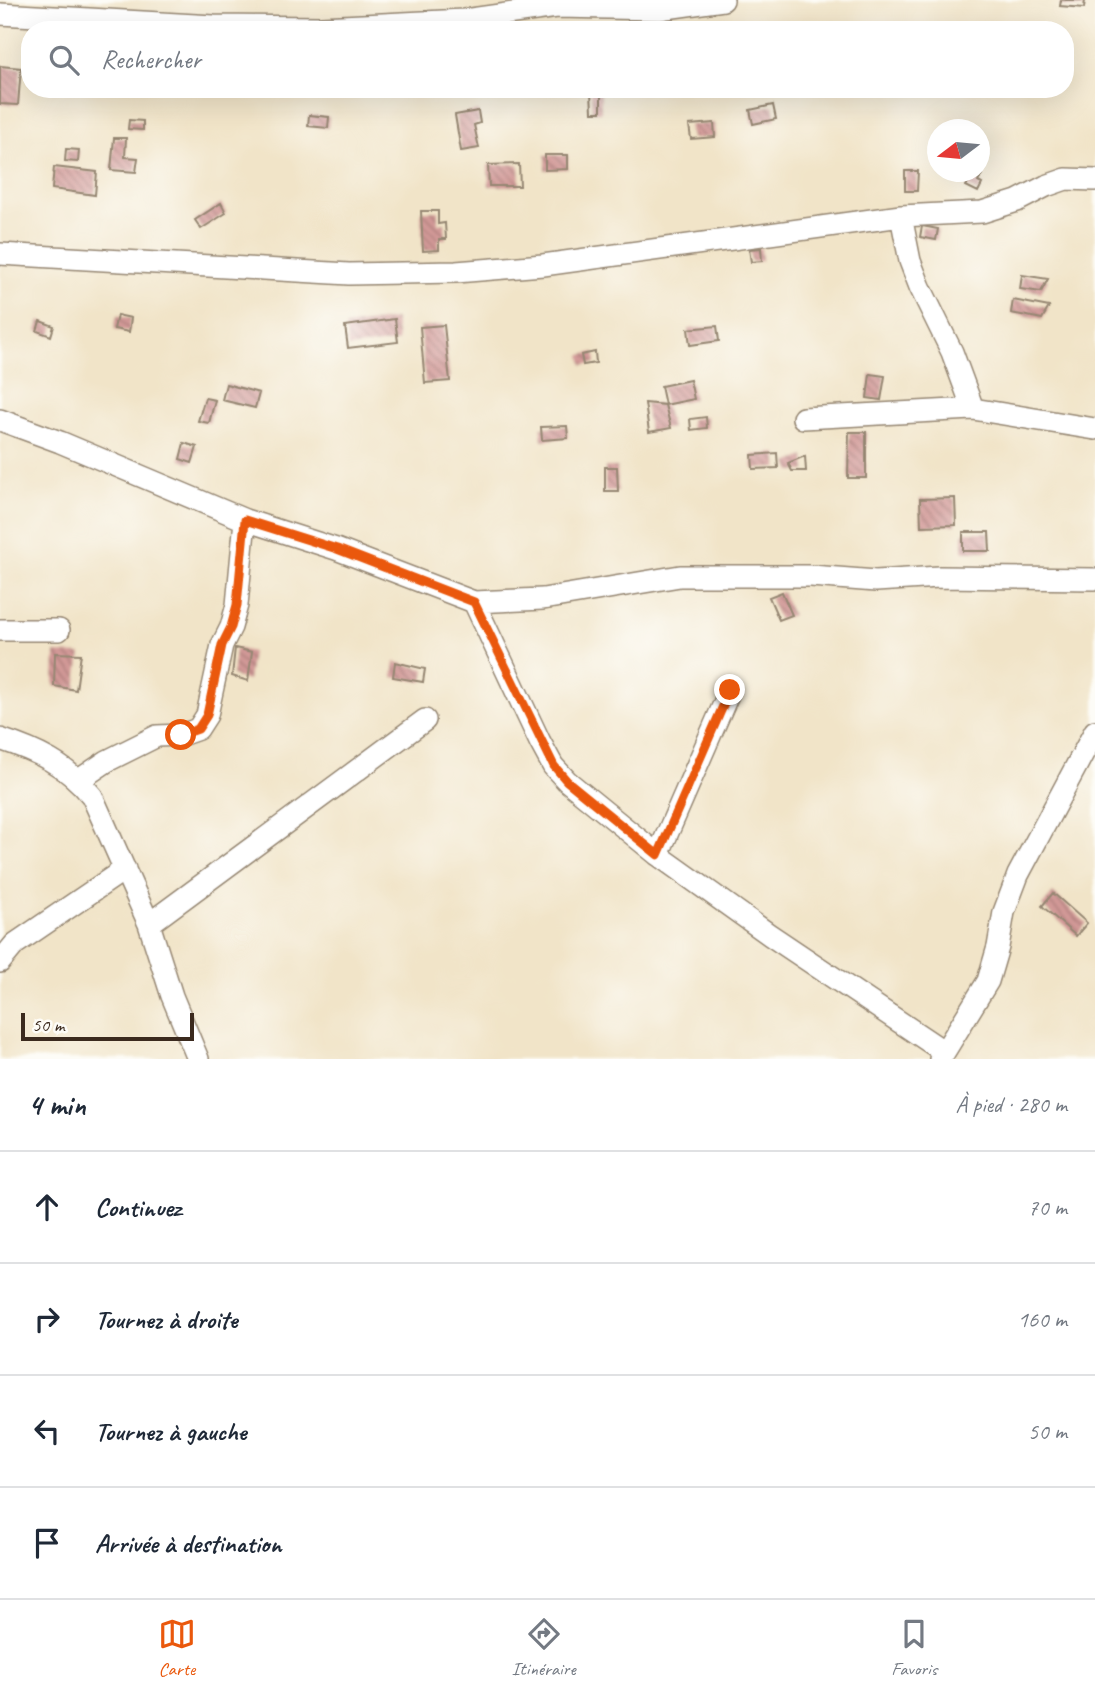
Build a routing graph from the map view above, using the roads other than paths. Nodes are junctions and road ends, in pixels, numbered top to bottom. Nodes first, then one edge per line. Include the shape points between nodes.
1 (723, 0) edge
2 (0, 14) edge
3 (125, 21) edge
4 (444, 21) edge
5 (1095, 180) edge
6 (901, 216) junction
7 (0, 254) edge
8 (973, 409) junction
9 (803, 418) dead end
10 (0, 420) edge
11 (1095, 429) edge
12 (245, 520) junction
13 (1095, 579) edge
14 (474, 602) junction
15 (0, 630) edge
16 (59, 630) dead end
17 (730, 690) dead end
18 (425, 720) dead end
19 (1095, 731) edge
20 (0, 739) edge
21 (79, 780) junction
22 (658, 855) junction
23 (125, 869) junction
24 (149, 924) junction
25 (0, 962) edge
26 (942, 1055) edge
27 (198, 1059) edge

1 - 4 street via 659,9 557,7
2 - 3 street
5 - 6 street via 1066,179 982,212
6 - 7 street via 543,265 456,272 349,274
6 - 8 street via 910,261
8 - 9 street
8 - 11 street
10 - 12 street
12 - 14 street via 337,549
12 - 21 street via 237,605 222,645 207,715 198,729 157,736
13 - 14 street via 876,581 680,576 543,599
14 - 22 street via 554,766
15 - 16 street
17 - 22 street
18 - 24 street
19 - 26 street via 1018,875 988,981
20 - 21 street via 34,750
21 - 23 street via 92,796
22 - 26 street
23 - 24 street
23 - 25 street via 15,944
24 - 27 street

